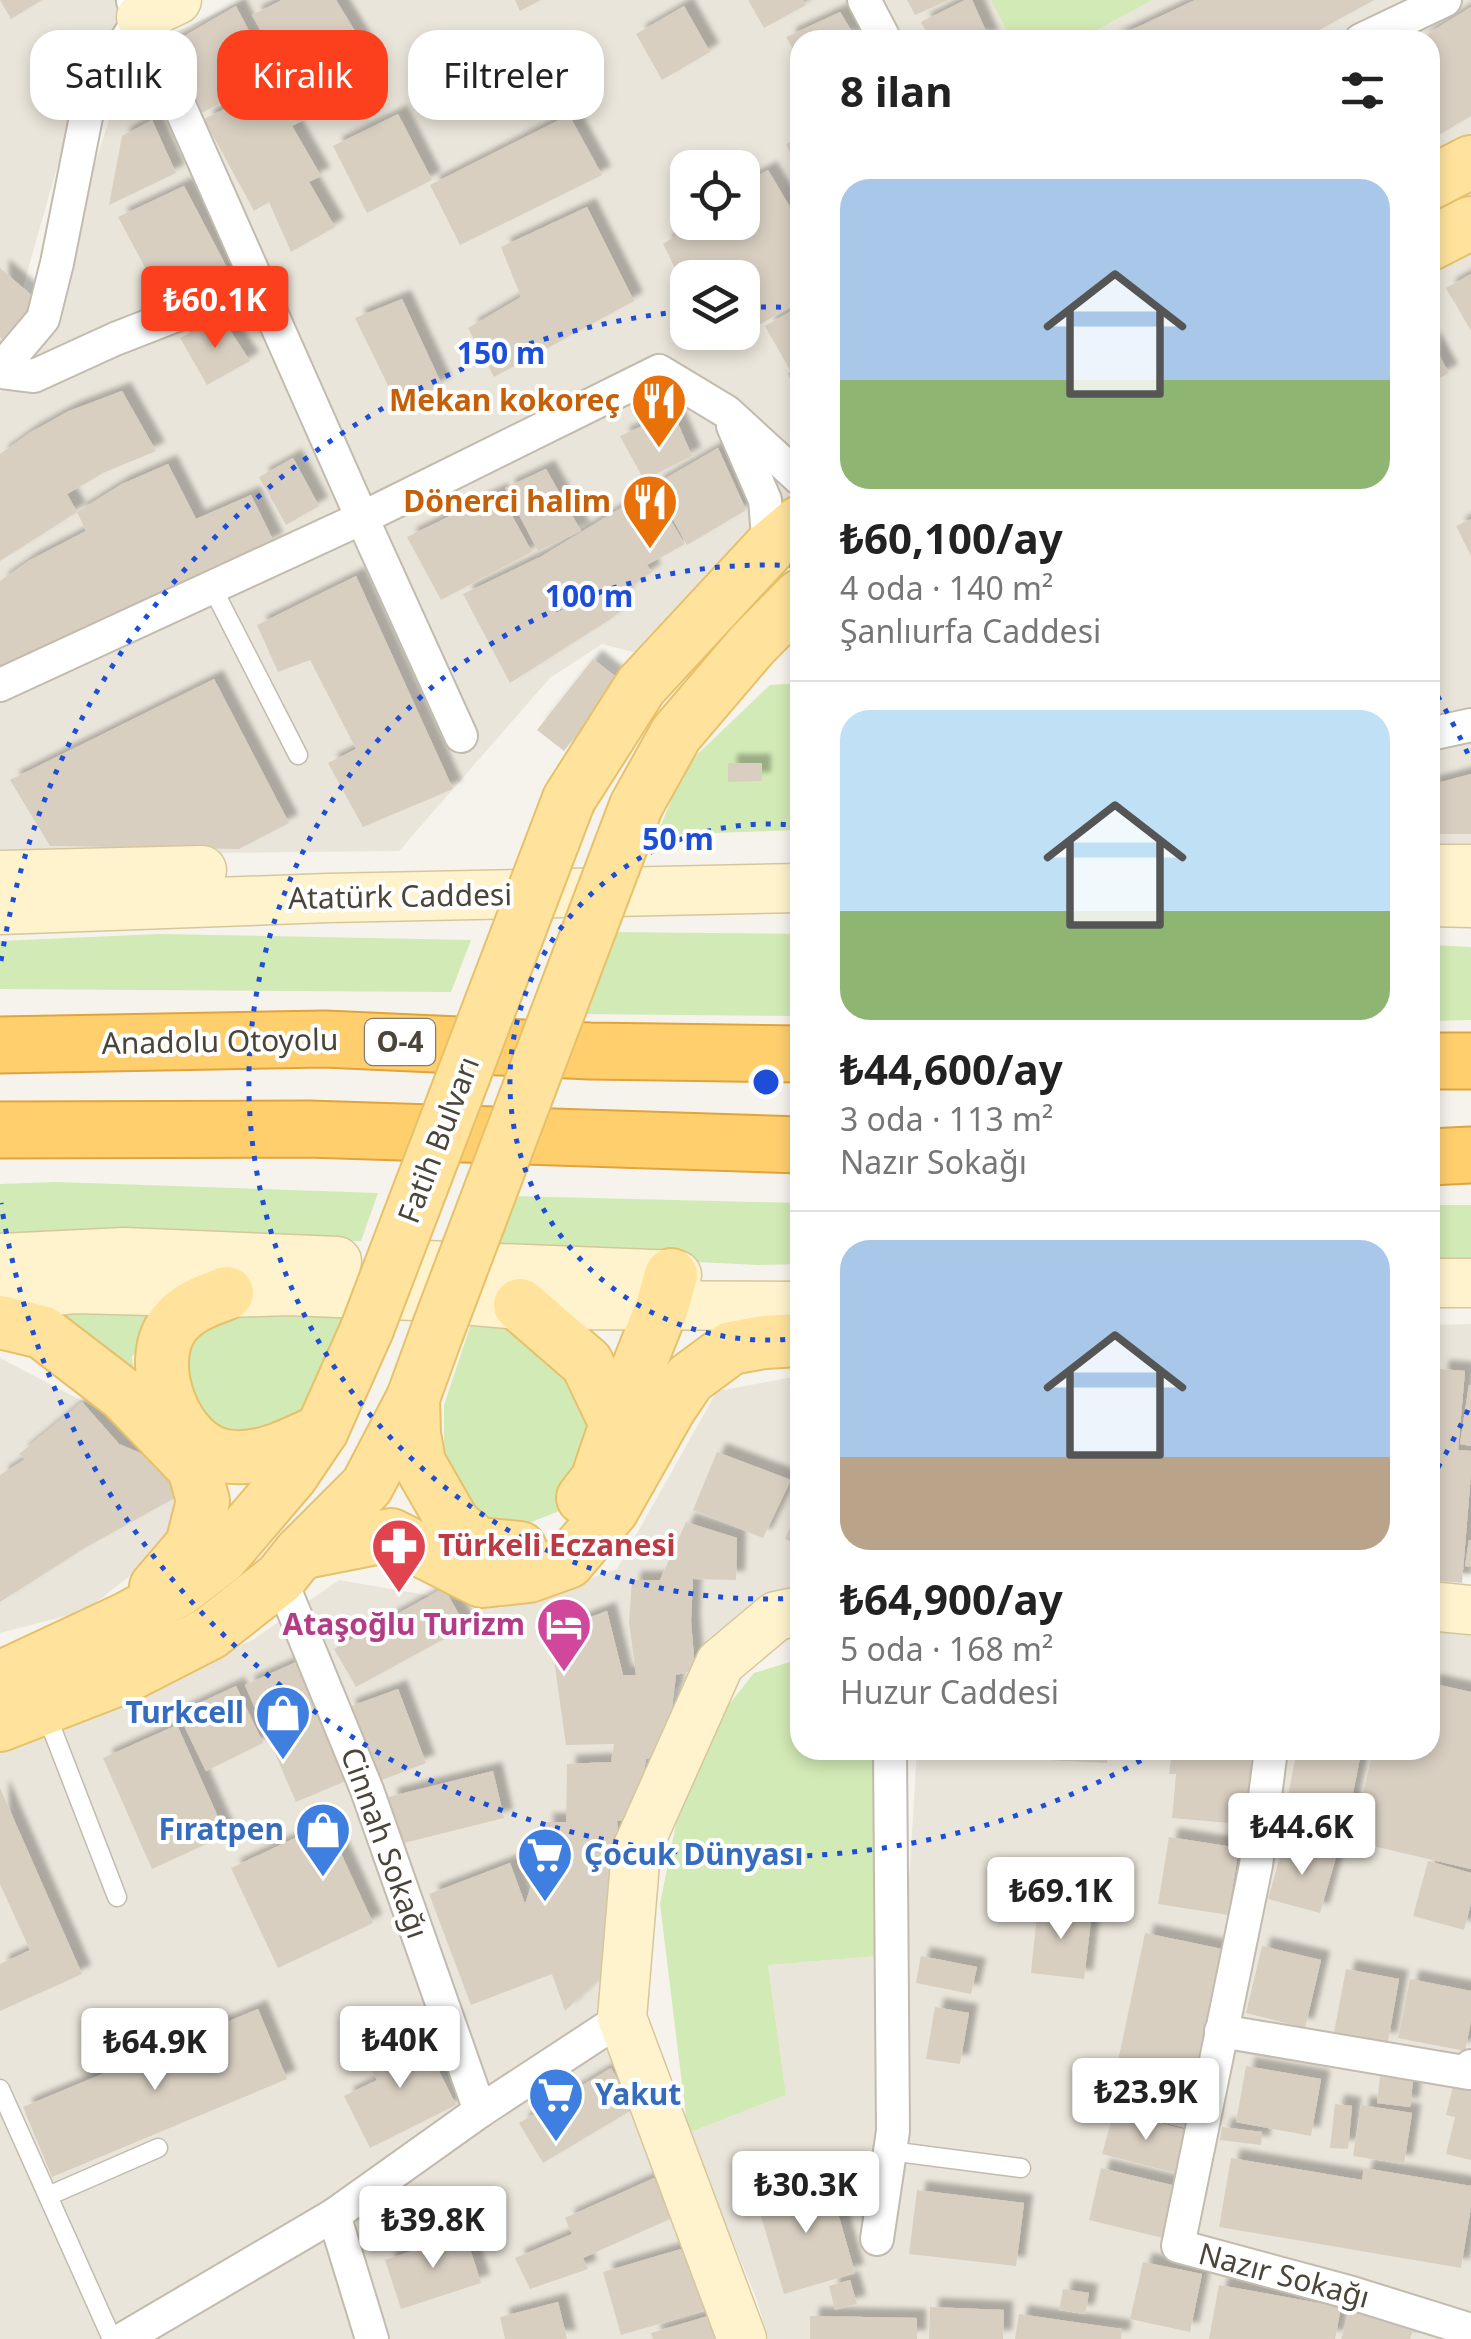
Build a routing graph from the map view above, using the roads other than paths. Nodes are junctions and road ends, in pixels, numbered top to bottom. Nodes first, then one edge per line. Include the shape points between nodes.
1 (864, 0) edge
2 (1444, 0) edge
3 (150, 6) edge
4 (880, 30) edge
5 (1382, 30) edge
6 (1471, 162) edge
7 (1440, 178) edge
8 (1471, 223) edge
9 (1440, 239) edge
10 (259, 282) junction
11 (0, 371) edge
12 (727, 412) junction
13 (790, 469) edge
14 (362, 518) junction
15 (785, 535) edge
16 (212, 587) junction
17 (790, 617) edge
18 (776, 646) edge
19 (0, 685) edge
20 (1471, 725) edge
21 (1440, 732) edge
22 (462, 736) dead end
23 (298, 755) dead end
24 (790, 856) edge
25 (1471, 868) edge
26 (1440, 869) edge
27 (0, 874) edge
28 (790, 888) edge
29 (1440, 902) edge
30 (1471, 902) edge
31 (0, 910) edge
32 (0, 1045) edge
33 (790, 1054) edge
34 (1471, 1061) edge
35 (1440, 1062) edge
36 (0, 1130) edge
37 (790, 1145) edge
38 (1471, 1156) edge
39 (1440, 1157) edge
40 (0, 1258) edge
41 (790, 1277) edge
42 (1440, 1283) edge
43 (1471, 1284) edge
44 (666, 1291) junction
45 (227, 1293) junction
46 (0, 1297) edge
47 (520, 1304) junction
48 (790, 1305) edge
49 (1440, 1314) edge
50 (1471, 1314) edge
51 (0, 1322) edge
52 (790, 1341) edge
53 (413, 1398) junction
54 (616, 1424) junction
55 (322, 1430) junction
56 (290, 1565) junction
57 (1440, 1607) edge
58 (1471, 1610) edge
59 (790, 1612) edge
60 (128, 1618) junction
61 (0, 1678) edge
62 (22, 1717) edge
63 (890, 1760) edge
64 (1270, 1760) edge
65 (117, 1897) dead end
66 (622, 2018) junction
67 (1221, 2031) junction
68 (1471, 2066) edge
69 (0, 2088) edge
70 (480, 2111) junction
71 (158, 2148) dead end
72 (890, 2151) junction
73 (1021, 2168) dead end
74 (48, 2196) junction
75 (334, 2215) junction
76 (877, 2238) dead end
77 (1471, 2330) edge
78 (112, 2339) edge
79 (123, 2339) edge
80 (372, 2339) edge
81 (742, 2339) edge

1 - 4 street
2 - 5 street
3 - 10 street
3 - 11 street via 90,97 43,319
6 - 7 main road
8 - 9 main road
10 - 11 street via 34,376
10 - 14 street
12 - 13 street
12 - 14 street via 659,371
12 - 15 street
14 - 16 street
14 - 22 street
15 - 55 main road, Fatih Bulvarı, bridge via 641,686 569,799
16 - 19 street
16 - 23 lane
17 - 18 main road
18 - 53 main road, bridge via 676,734 636,806
20 - 21 street
24 - 27 street, Atatürk Caddesi
25 - 26 street
28 - 31 street, Atatürk Caddesi
29 - 30 street
32 - 33 highway, Anadolu Otoyolu / O-4 via 326,1039
34 - 35 highway
36 - 37 highway via 308,1129
38 - 39 highway
40 - 44 street via 124,1252
41 - 44 street
42 - 43 street
44 - 47 street
44 - 48 street
44 - 54 main road
45 - 46 street via 76,1289
45 - 47 street
45 - 55 main road via 194,1306 167,1337 162,1380 171,1410 196,1442 222,1456 256,1457
47 - 54 main road via 587,1363
49 - 50 street
51 - 60 main road via 42,1332 124,1395 194,1468 203,1501 192,1546
52 - 56 main road via 730,1348 689,1380 612,1510 568,1562 529,1576 482,1581 391,1535
53 - 54 main road via 419,1463 435,1494 454,1524 478,1544 492,1546 518,1549 559,1531 598,1480
53 - 56 main road via 366,1486
55 - 60 main road, Fatih Bulvarı via 222,1557
56 - 62 main road via 210,1633 124,1677
56 - 70 street, Cinnah Sokağı
57 - 58 street
59 - 66 street via 776,1616 720,1663 636,1851
60 - 61 main road, Fatih Bulvarı
62 - 65 lane
63 - 72 street
64 - 67 street, Nazır Sokağı via 1256,1865
66 - 70 street
66 - 81 street
67 - 68 street via 1470,2072
67 - 77 street, Nazır Sokağı via 1178,2246
69 - 74 lane
70 - 75 street
71 - 74 lane
72 - 73 lane
72 - 76 street
74 - 78 lane
75 - 79 street
75 - 80 street

